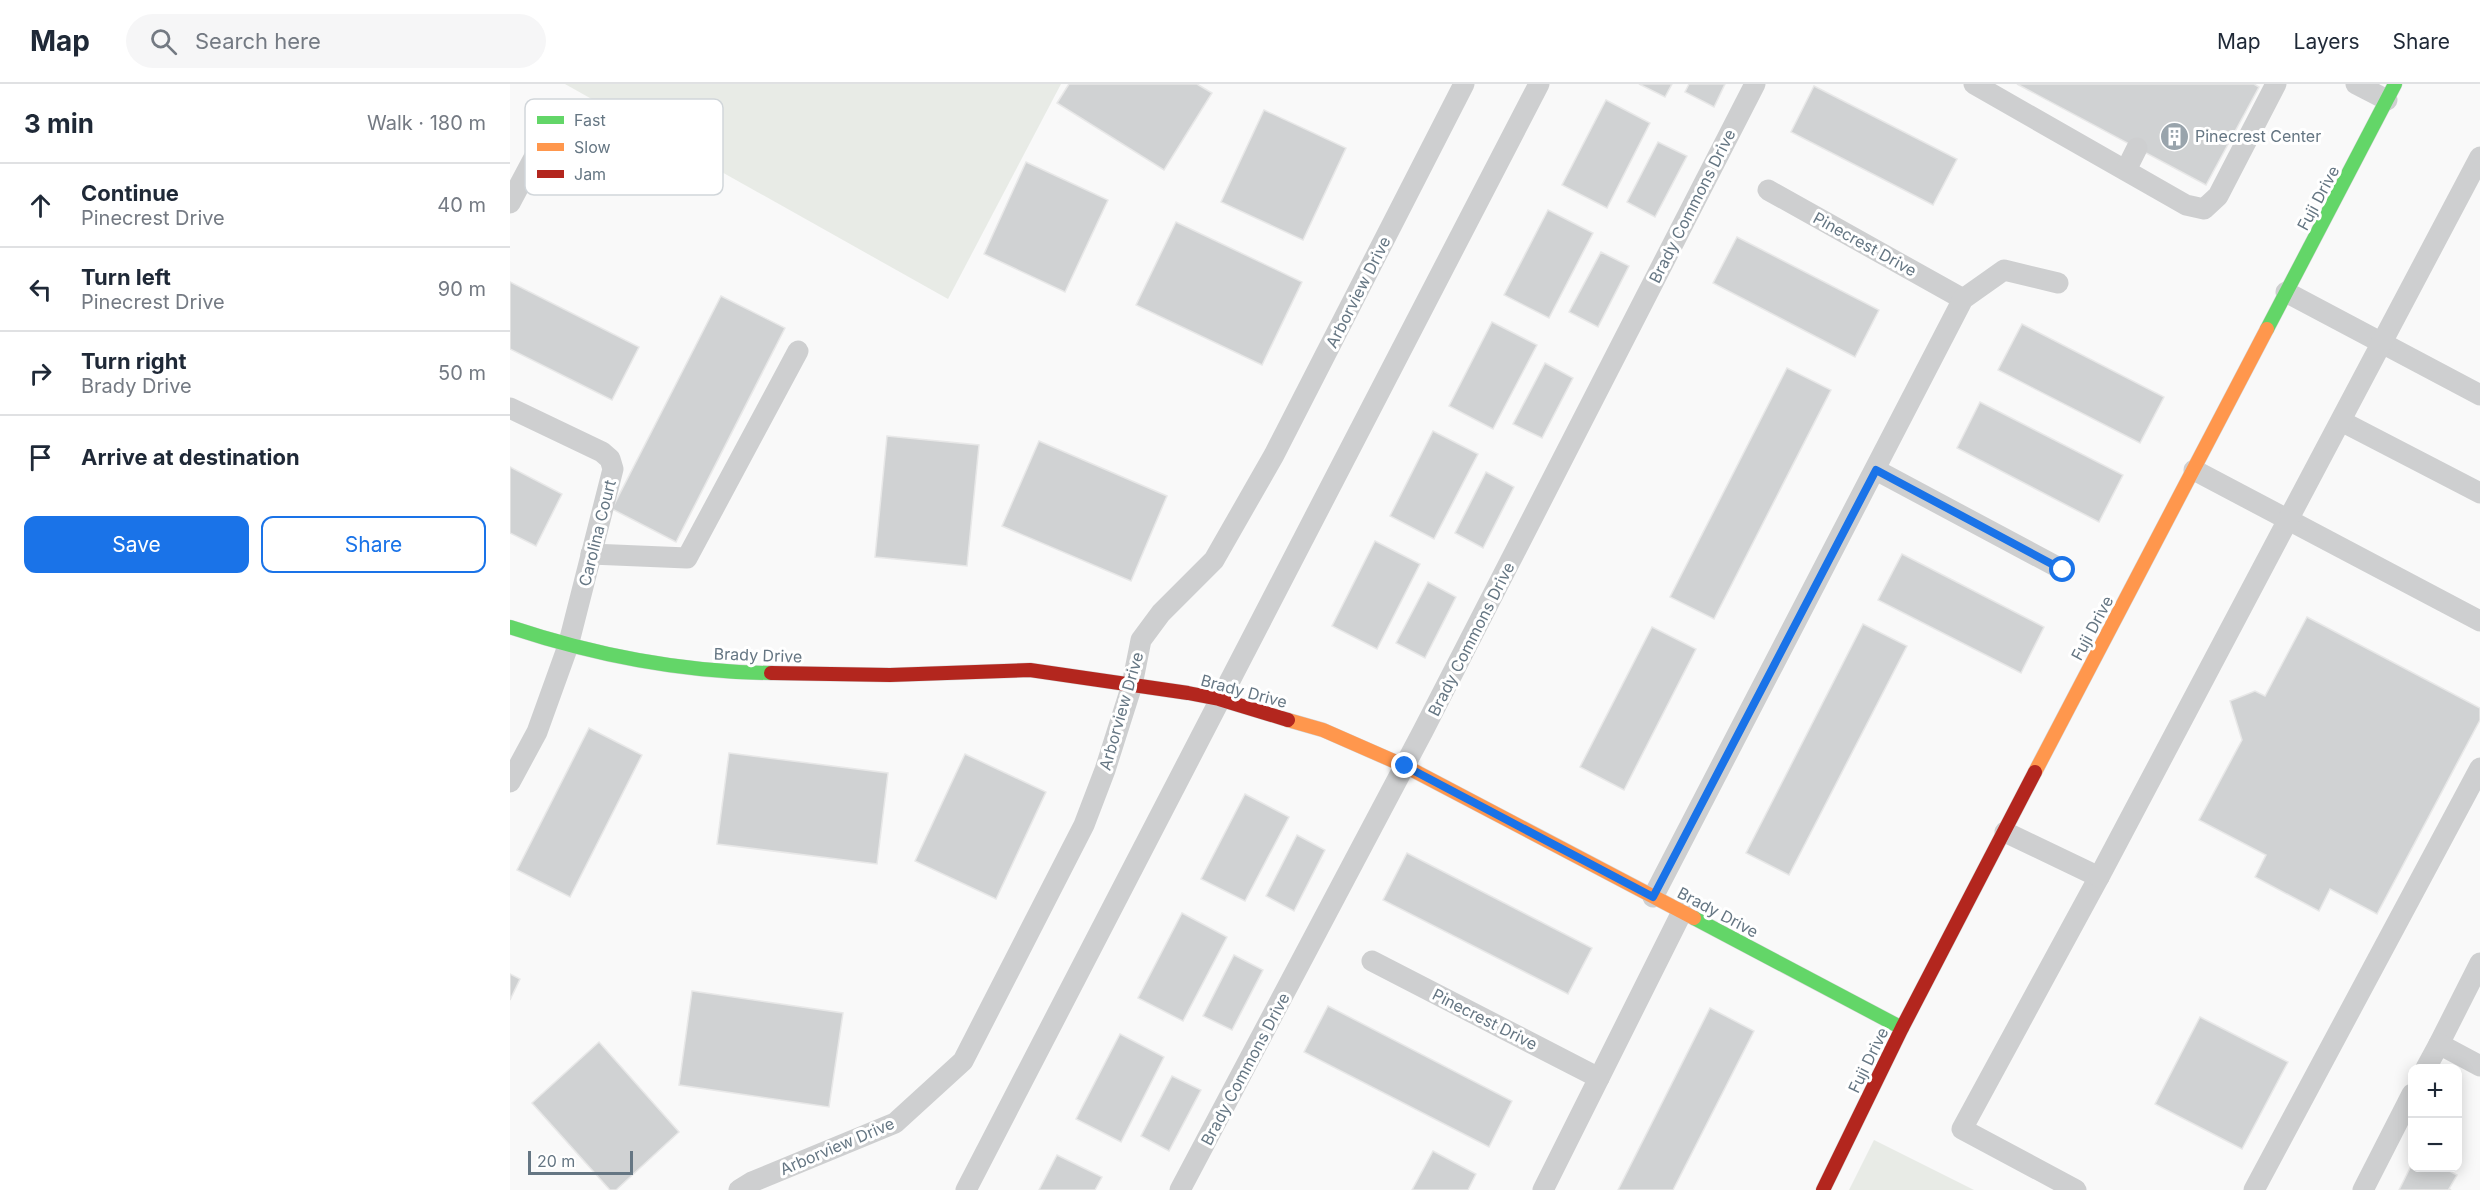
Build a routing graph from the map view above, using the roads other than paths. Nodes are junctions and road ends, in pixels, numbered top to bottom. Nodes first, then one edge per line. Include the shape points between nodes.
1 (1464, 84) edge
2 (1539, 84) edge
3 (1755, 84) edge
4 (1974, 84) edge
5 (2276, 84) edge
6 (2356, 84) edge
7 (2391, 92) edge
8 (2137, 148) dead end
9 (2480, 157) edge
10 (2126, 170) junction
11 (525, 175) edge
12 (1768, 190) dead end
13 (510, 203) edge
14 (2058, 284) dead end
15 (2286, 292) junction
16 (1963, 299) junction
17 (2382, 343) junction
18 (798, 351) dead end
19 (2480, 395) edge
20 (510, 408) edge
21 (2340, 421) junction
22 (1876, 470) junction
23 (2194, 470) junction
24 (2480, 493) edge
25 (2288, 521) junction
26 (591, 554) junction
27 (2063, 570) dead end
28 (2480, 621) edge
29 (510, 627) edge
30 (568, 646) junction
31 (1132, 685) junction
32 (1220, 699) junction
33 (1405, 766) junction
34 (2480, 768) edge
35 (510, 782) edge
36 (2005, 832) junction
37 (2099, 877) junction
38 (1653, 897) junction
39 (1682, 912) junction
40 (1371, 961) dead end
41 (2480, 963) edge
42 (1902, 1028) junction
43 (2439, 1044) junction
44 (2428, 1064) edge
45 (2480, 1066) edge
46 (1599, 1078) junction
47 (2408, 1102) edge
48 (739, 1190) edge
49 (966, 1190) edge
50 (1180, 1190) edge
51 (1543, 1190) edge
52 (1823, 1190) edge
53 (2076, 1190) edge
54 (2254, 1190) edge
55 (2364, 1190) edge

1 - 31 lane, Arborview Drive via 1274,455 1214,560 1161,613 1141,640
2 - 32 lane
3 - 33 lane, Brady Commons Drive
4 - 10 lane
5 - 10 lane via 2218,196 2204,208 2186,205
6 - 7 lane
7 - 15 street, Fuji Drive
8 - 10 lane
9 - 17 lane
11 - 13 lane
12 - 16 lane, Pinecrest Drive
14 - 16 lane via 2004,270
15 - 17 lane
15 - 23 street, Fuji Drive
16 - 22 lane
17 - 19 lane
17 - 21 lane
18 - 26 lane via 687,558
20 - 26 lane, Carolina Court via 610,459 613,469
21 - 24 lane
21 - 25 lane
22 - 27 lane
22 - 38 lane
23 - 25 lane
23 - 36 street, Fuji Drive
25 - 28 lane
25 - 37 lane
26 - 30 lane, Carolina Court
29 - 30 street, Brady Drive
30 - 31 street, Brady Drive via 651,663 733,673 890,675 1030,669
30 - 35 lane, Carolina Court via 537,732
31 - 32 street, Brady Drive
31 - 48 lane, Arborview Drive via 1084,825 963,1061 896,1123
32 - 33 street, Brady Drive via 1323,730
32 - 49 lane
33 - 38 street, Brady Drive
33 - 50 lane, Brady Commons Drive
34 - 54 lane
36 - 37 lane
36 - 42 street, Fuji Drive
37 - 53 lane via 1962,1129
38 - 39 street, Brady Drive
39 - 42 street, Brady Drive
39 - 46 lane
40 - 46 lane, Pinecrest Drive
41 - 43 lane
42 - 52 street, Fuji Drive
43 - 44 lane
43 - 45 lane
46 - 51 lane
47 - 55 lane

